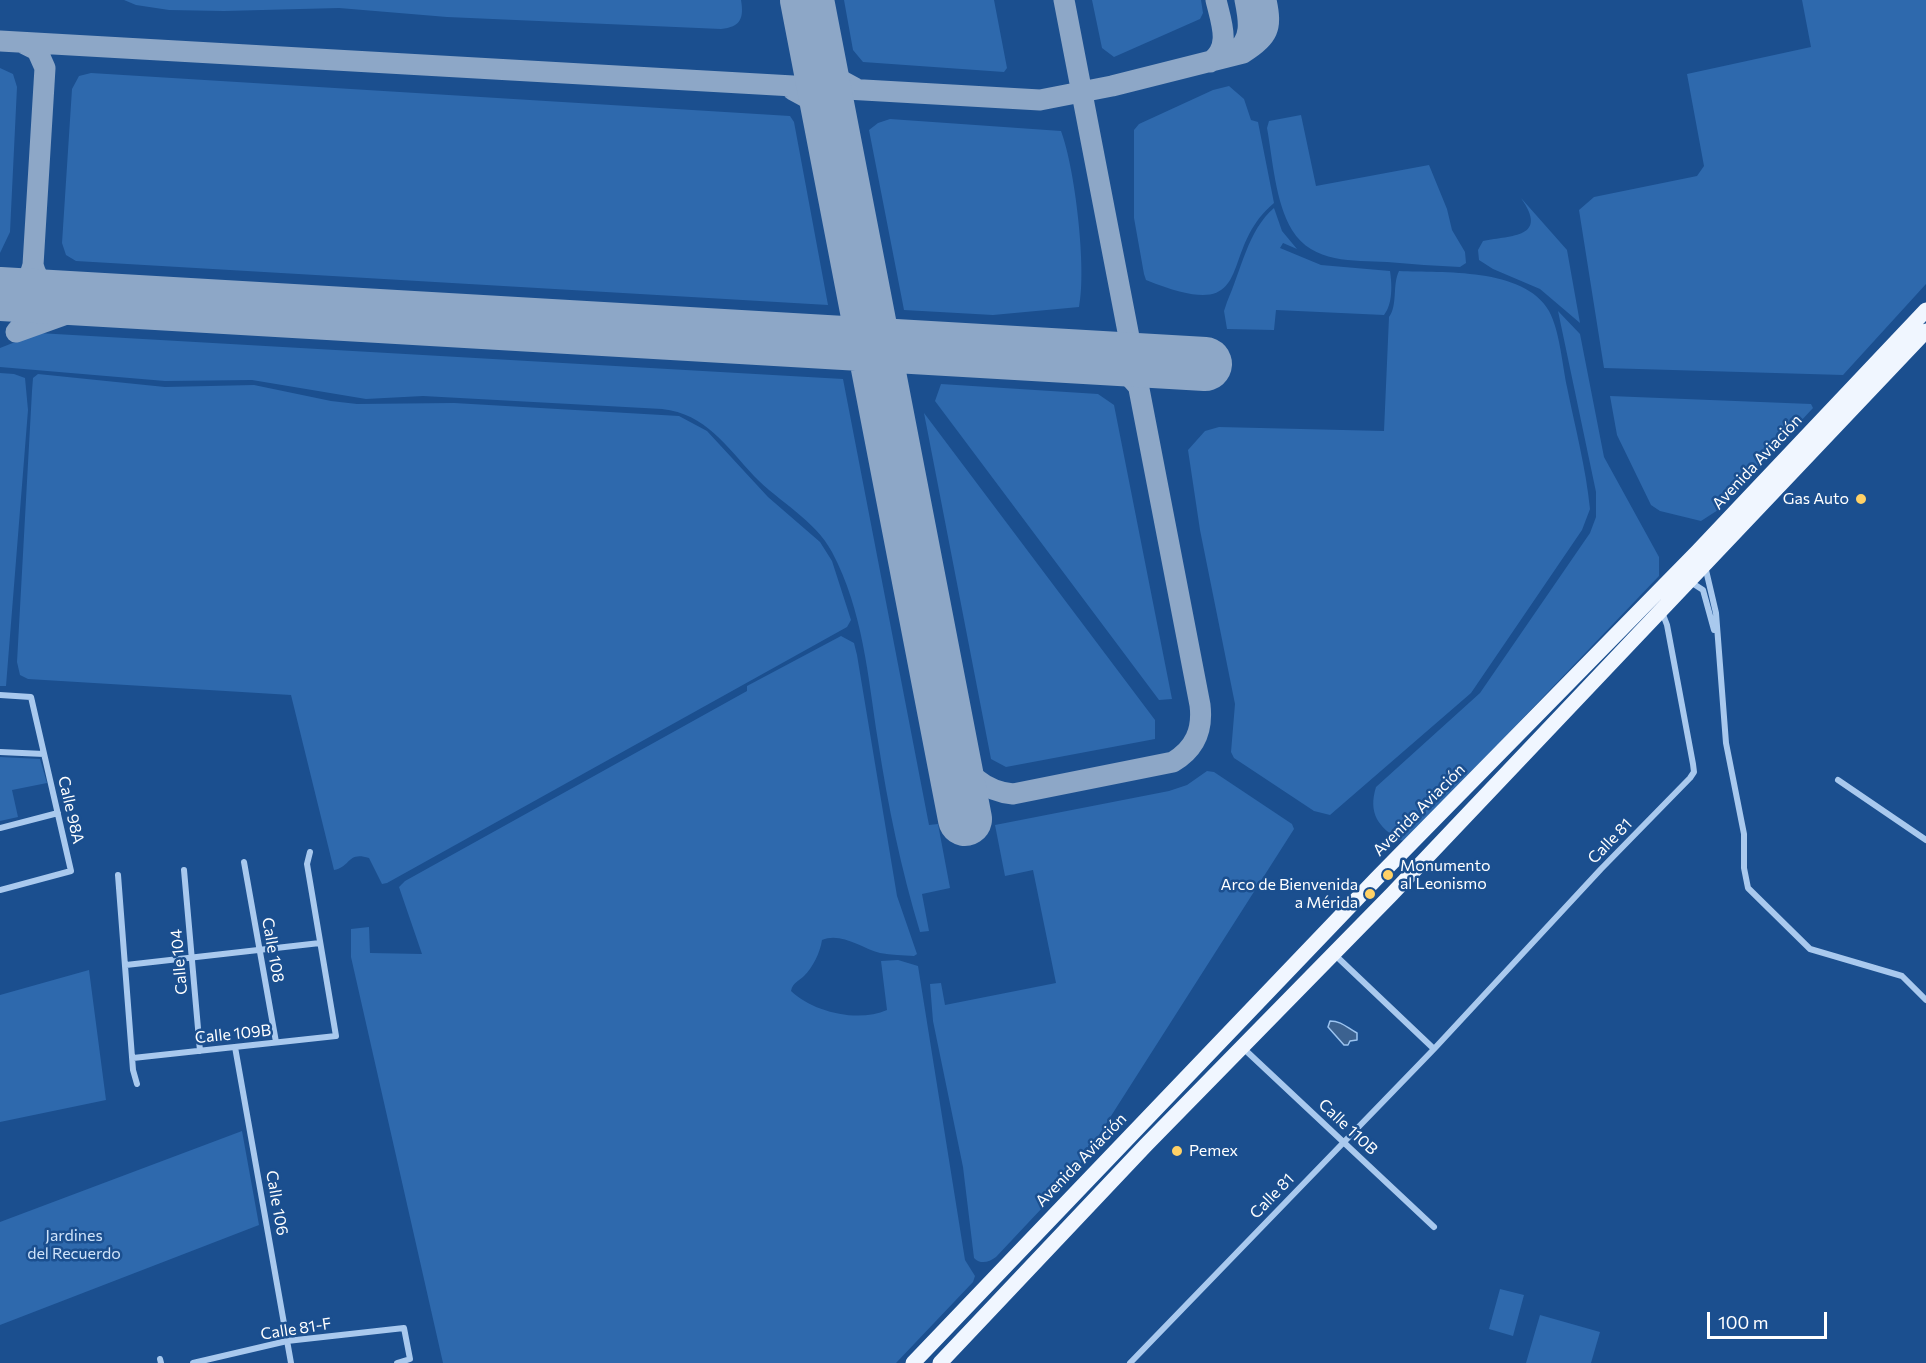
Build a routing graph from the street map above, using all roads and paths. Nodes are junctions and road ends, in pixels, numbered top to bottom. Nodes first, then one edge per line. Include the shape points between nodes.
1 (1926, 310) edge
2 (1926, 331) edge
3 (1697, 552) junction
4 (1705, 566) junction
5 (1683, 577) junction
6 (1661, 611) junction
7 (1716, 637) junction
8 (0, 695) edge
9 (0, 752) edge
10 (44, 754) junction
11 (1838, 780) dead end
12 (58, 813) junction
13 (0, 828) edge
14 (1926, 840) edge
15 (310, 852) dead end
16 (244, 862) dead end
17 (184, 870) dead end
18 (118, 875) dead end
19 (0, 890) edge
20 (320, 943) junction
21 (260, 950) junction
22 (1334, 953) junction
23 (192, 958) junction
24 (126, 965) junction
25 (1926, 1000) edge
26 (276, 1042) junction
27 (235, 1047) junction
28 (1242, 1047) junction
29 (1434, 1049) junction
30 (200, 1051) junction
31 (133, 1058) junction
32 (137, 1084) dead end
33 (1344, 1141) junction
34 (1434, 1227) dead end
35 (287, 1341) junction
36 (193, 1363) edge
37 (291, 1363) edge
38 (397, 1363) edge
39 (913, 1363) edge
40 (940, 1363) edge
41 (1130, 1363) edge

1 - 3 main road, Avenida Aviación
2 - 4 main road, Avenida Aviación
3 - 4 street
3 - 5 main road, Avenida Aviación
4 - 5 main road, Avenida Aviación
4 - 7 street via 1716,612
5 - 6 main road, Avenida Aviación
5 - 7 street via 1703,590
5 - 39 main road, Avenida Aviación via 1369,886
6 - 22 main road, Avenida Aviación
6 - 29 street, Calle 81 via 1667,625 1694,772
7 - 25 street via 1726,743 1744,834 1748,888 1810,949 1902,976
8 - 10 street, Calle 98A via 31,697
9 - 10 street
10 - 12 street, Calle 98A
11 - 14 street
12 - 13 street
12 - 19 street, Calle 98A via 71,871
15 - 20 street via 307,864
16 - 21 street, Calle 108
17 - 23 street, Calle 104
18 - 24 street
20 - 21 street
20 - 26 street, Calle 109B via 336,1036
21 - 23 street
21 - 26 street, Calle 108
22 - 28 main road, Avenida Aviación
22 - 29 street
23 - 24 street
23 - 30 street, Calle 104
24 - 31 street
26 - 27 street, Calle 109B
27 - 30 street, Calle 109B
27 - 35 street, Calle 106
28 - 33 street, Calle 110B
28 - 40 main road, Avenida Aviación
29 - 33 street, Calle 81
30 - 31 street, Calle 109B
31 - 32 street
33 - 34 street, Calle 110B
33 - 41 street, Calle 81
35 - 36 street, Calle 81-F
35 - 37 street, Calle 106
35 - 38 street, Calle 81-F via 404,1328 410,1359

